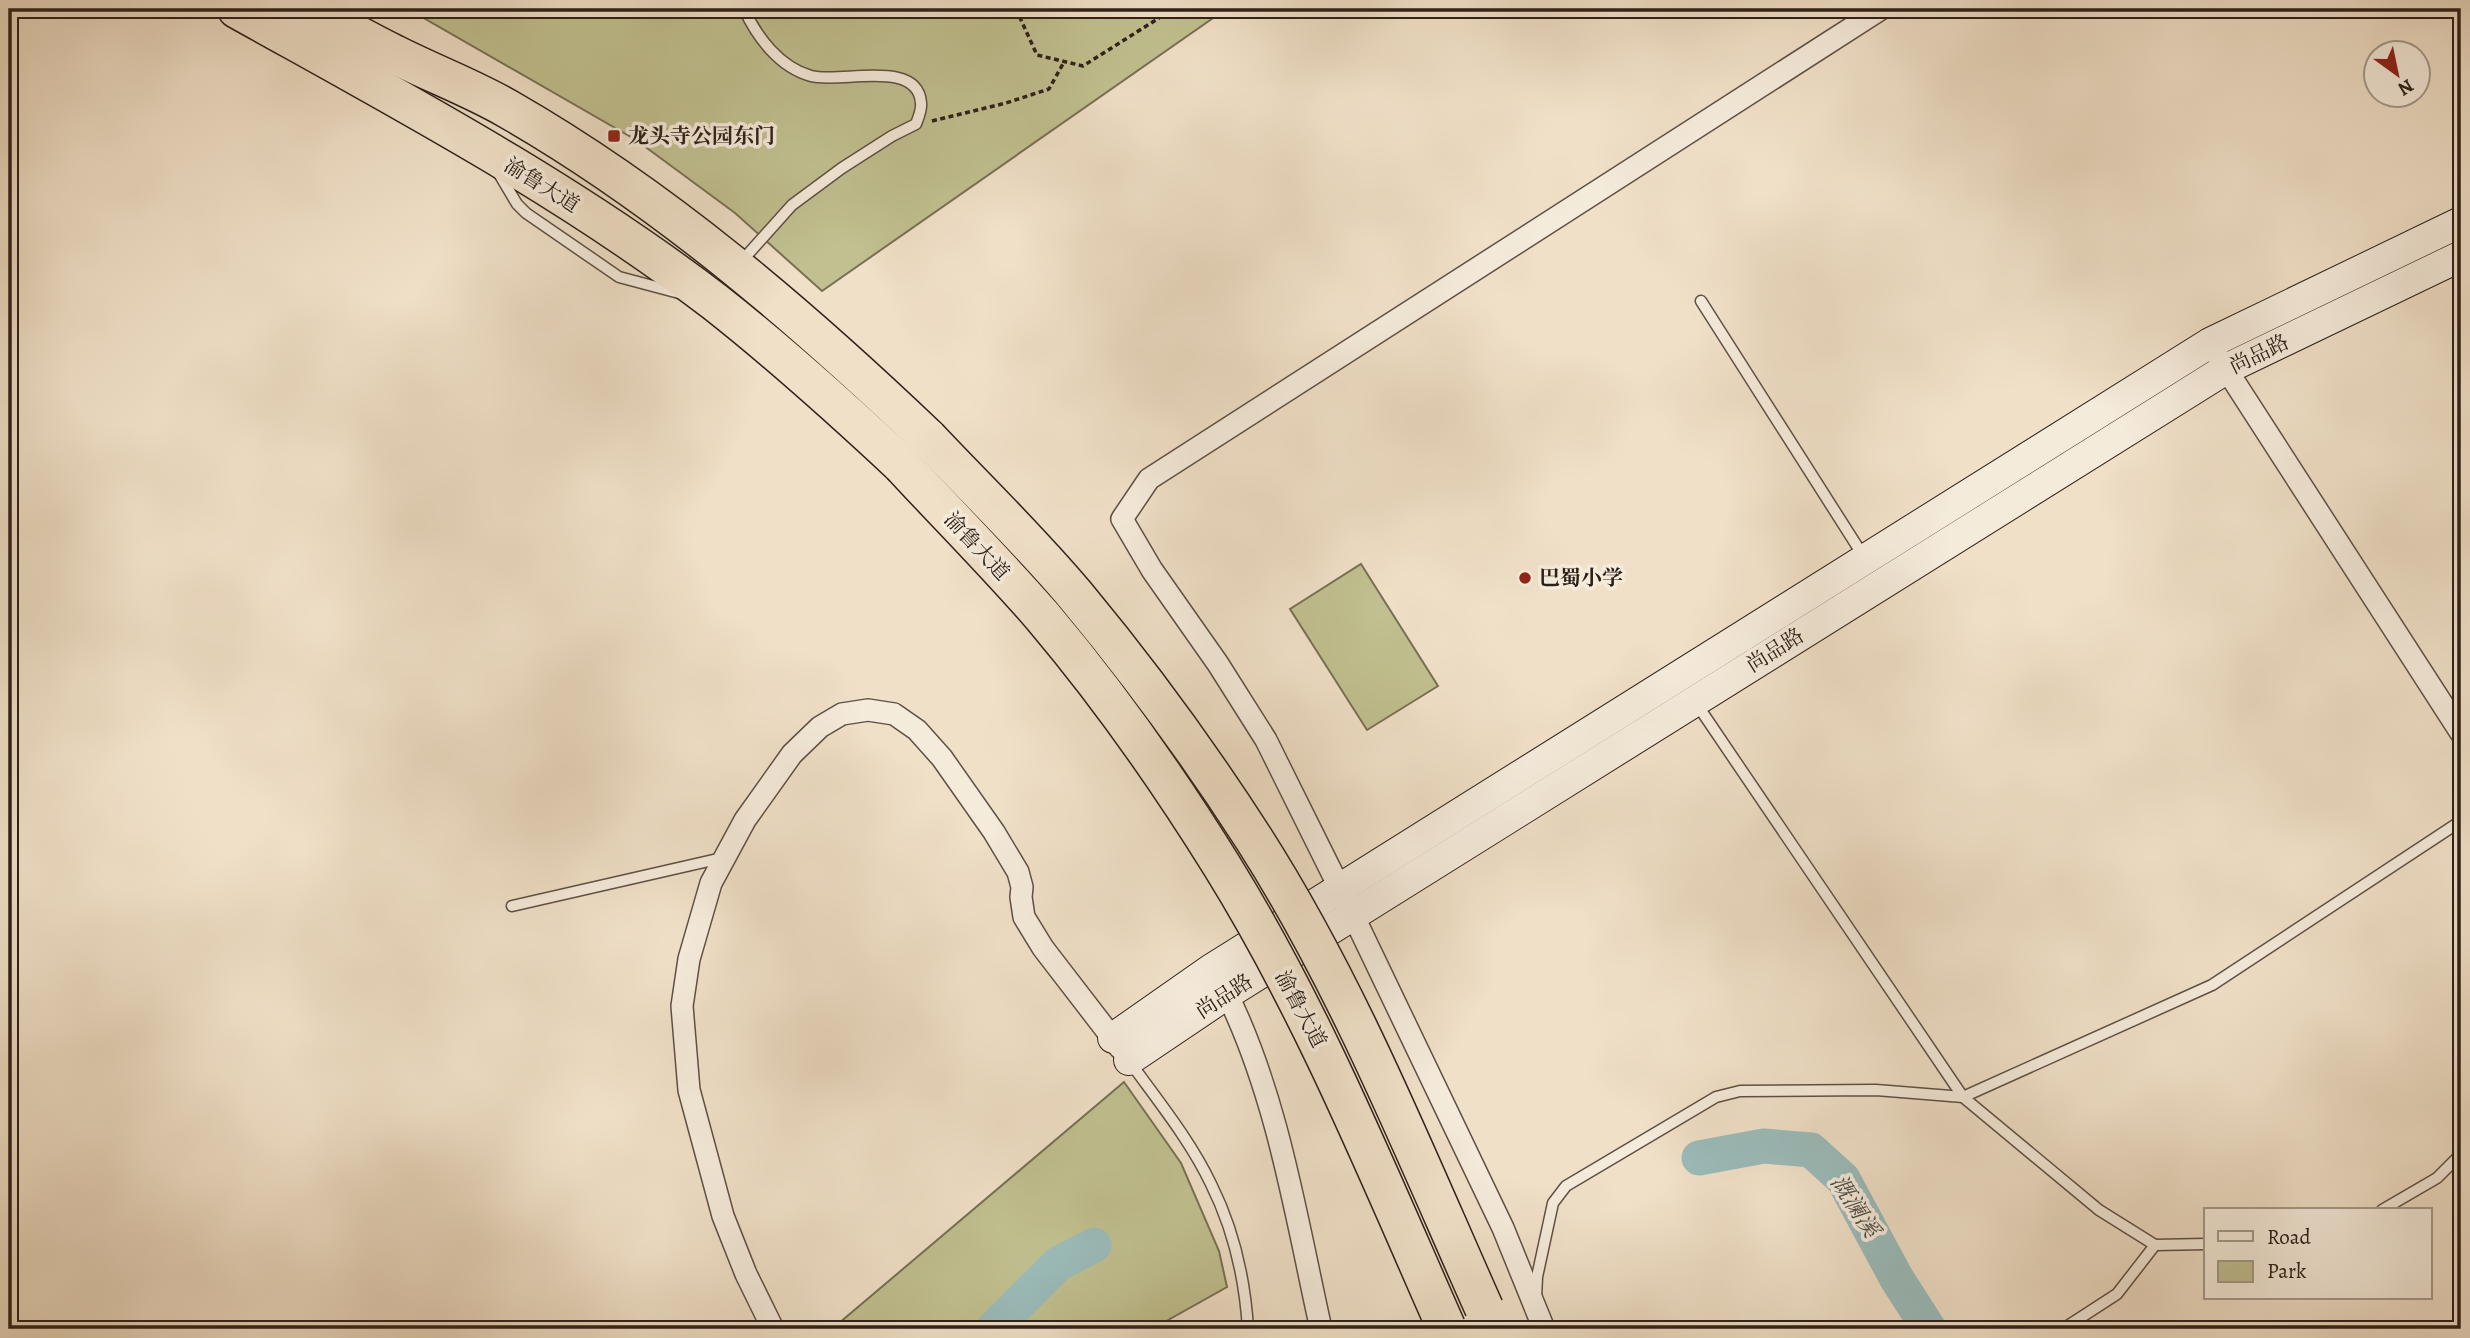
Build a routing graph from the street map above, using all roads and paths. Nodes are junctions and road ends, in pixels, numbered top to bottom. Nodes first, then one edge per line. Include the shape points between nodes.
1 (237, 9) edge
2 (310, 9) edge
3 (338, 9) edge
4 (744, 9) edge
5 (1016, 9) edge
6 (1164, 9) edge
7 (1881, 9) edge
8 (391, 53) junction
9 (1064, 62) junction
10 (916, 124) junction
11 (2461, 222) edge
12 (2461, 256) edge
13 (736, 267) junction
14 (1701, 301) dead end
15 (2210, 343) junction
16 (2227, 369) junction
17 (1866, 560) junction
18 (1695, 700) junction
19 (2461, 733) edge
20 (2461, 821) edge
21 (725, 858) junction
22 (1347, 902) junction
23 (512, 906) dead end
24 (1227, 994) junction
25 (1121, 1049) junction
26 (1963, 1097) junction
27 (2461, 1154) edge
28 (2385, 1208) edge
29 (2204, 1244) edge
30 (2155, 1245) junction
31 (1536, 1308) junction
32 (1488, 1319) edge
33 (1446, 1328) edge
34 (773, 1329) edge
35 (1248, 1329) edge
36 (1321, 1329) edge
37 (1544, 1329) edge
38 (2063, 1329) edge

1 - 33 highway, 渝鲁大道, bridge via 485,148 714,302 902,465 1042,616 1111,703 1223,867 1329,1063
2 - 8 highway, 渝鲁大道
3 - 8 highway
4 - 10 lane via 770,48 786,64 810,76 890,75 907,81 918,91 922,105
5 - 9 path via 1037,55
6 - 9 path via 1159,18 1083,66
7 - 22 street via 1149,479 1122,519 1266,740
8 - 13 highway, 渝鲁大道 via 507,108 657,206
9 - 10 path via 1049,89
10 - 13 lane via 792,205
11 - 15 main road, 尚品路
12 - 16 main road, 尚品路
13 - 32 highway, 渝鲁大道, bridge via 928,438 1074,594 1140,675 1254,840 1307,930 1367,1045
14 - 17 lane
15 - 16 street
15 - 17 main road, 尚品路
16 - 18 main road, 尚品路
16 - 19 street
17 - 22 main road, 尚品路
18 - 22 main road, 尚品路
18 - 26 lane
20 - 26 lane via 2212,985
21 - 23 lane
21 - 25 street via 745,820 792,754 820,727 842,714 868,709 894,714 917,730 942,758 994,832 1018,872 1024,917
21 - 34 street via 711,883 689,959 682,1006 689,1090 723,1216
22 - 24 main road, 尚品路
22 - 25 main road, 尚品路 via 1210,970
22 - 31 street via 1503,1228
24 - 25 main road, 尚品路
24 - 36 street via 1271,1108
25 - 35 lane via 1211,1184 1232,1236
26 - 30 lane via 2099,1210
26 - 31 lane via 1876,1090 1740,1091 1716,1097 1566,1186 1553,1203 1537,1277
27 - 28 lane via 2437,1178
29 - 30 lane
30 - 38 lane via 2117,1294
31 - 37 street

